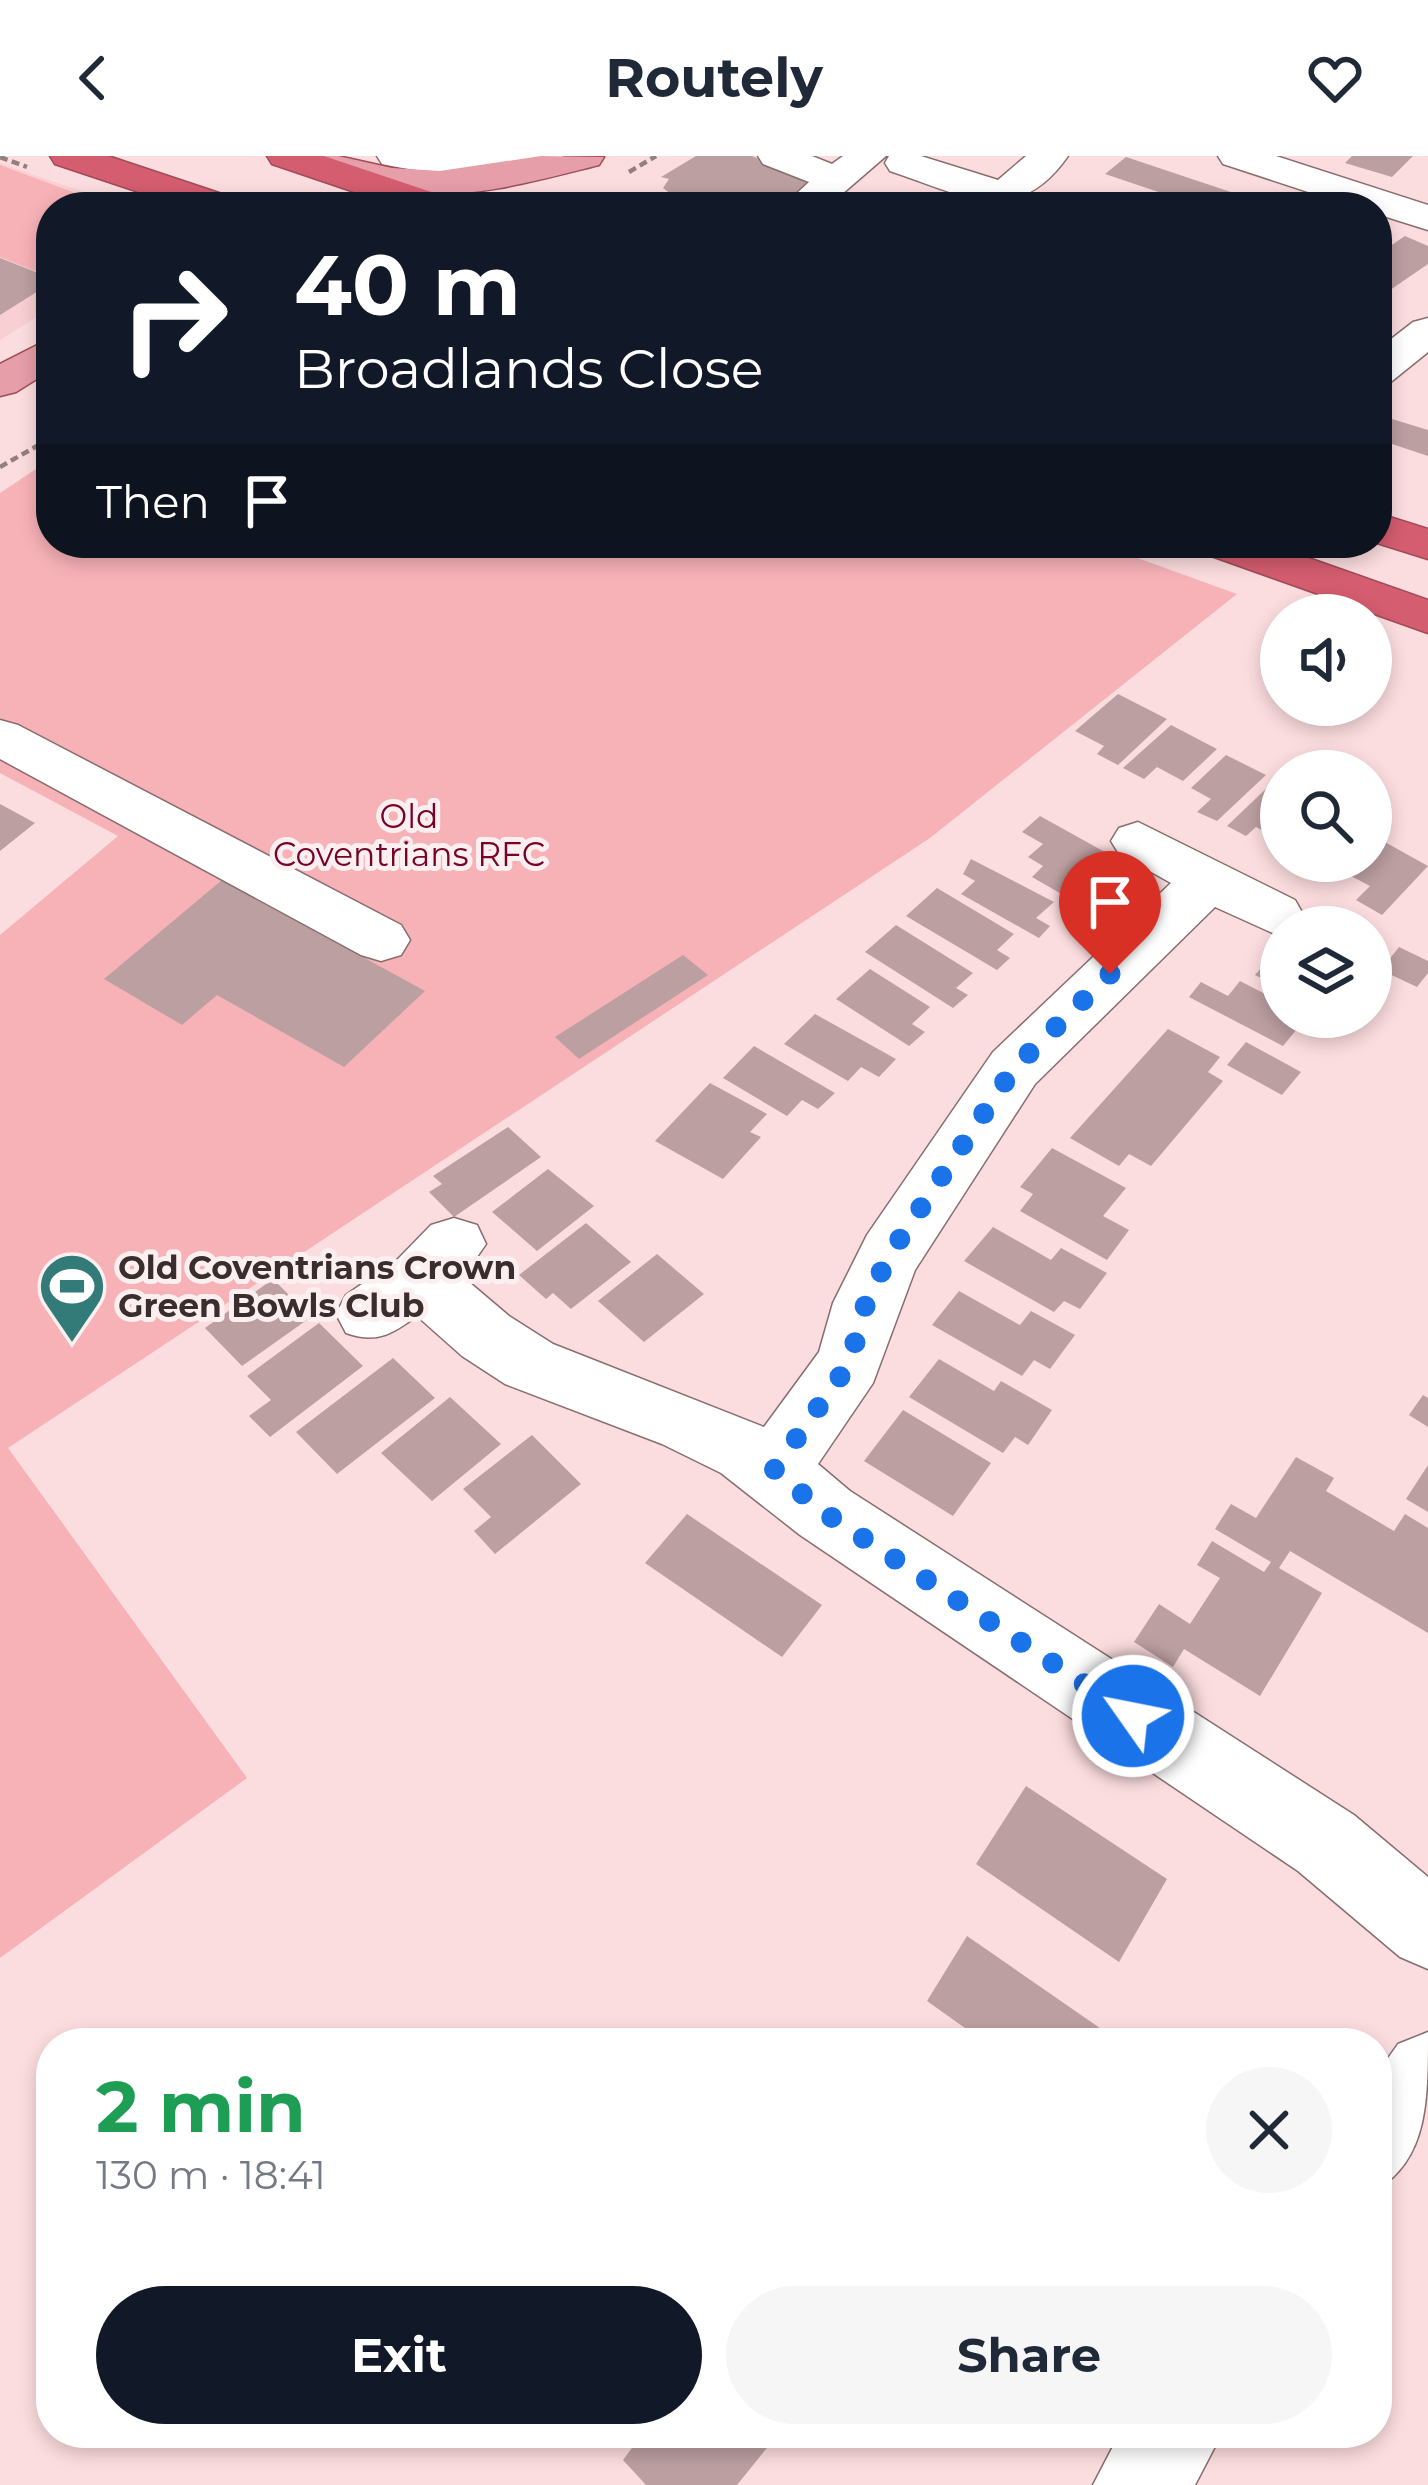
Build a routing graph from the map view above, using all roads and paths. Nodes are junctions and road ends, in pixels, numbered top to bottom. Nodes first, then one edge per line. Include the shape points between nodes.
1 (69, 156) edge
2 (166, 156) edge
3 (289, 156) edge
4 (396, 156) edge
5 (544, 156) edge
6 (621, 156) edge
7 (777, 156) edge
8 (1049, 156) edge
9 (1237, 156) edge
10 (586, 157) edge
11 (879, 165) edge
12 (1315, 167) edge
13 (178, 192) edge
14 (250, 192) edge
15 (394, 192) edge
16 (521, 192) edge
17 (577, 192) edge
18 (830, 192) edge
19 (941, 192) edge
20 (993, 192) edge
21 (1001, 192) edge
22 (1370, 192) edge
23 (1392, 202) edge
24 (1428, 218) edge
25 (36, 361) edge
26 (0, 383) edge
27 (36, 407) edge
28 (0, 425) edge
29 (36, 447) edge
30 (0, 467) edge
31 (1392, 532) edge
32 (1428, 545) edge
33 (1262, 558) edge
34 (1428, 617) edge
35 (0, 737) edge
36 (1138, 841) dead end
37 (1207, 881) junction
38 (1260, 906) edge
39 (381, 940) dead end
40 (414, 1279) dead end
41 (774, 1470) junction
42 (1428, 1929) edge
43 (1427, 2078) edge
44 (1392, 2126) edge
45 (1166, 2448) edge
46 (1140, 2485) edge

1 - 13 highway
2 - 14 highway
3 - 10 main road via 436,183
3 - 15 highway
4 - 5 street
6 - 17 main road
7 - 11 street
8 - 21 street
9 - 12 street
10 - 16 main road
11 - 18 street
11 - 19 street
11 - 20 street
12 - 22 street
23 - 24 street
25 - 26 main road
27 - 28 main road
29 - 30 path
31 - 32 highway
33 - 34 highway
35 - 39 street
36 - 37 street
37 - 38 street
37 - 41 street via 1014,1068 890,1254 849,1364
40 - 41 street via 528,1363 739,1444
41 - 42 street via 825,1513 1326,1843
43 - 44 street
45 - 46 street

